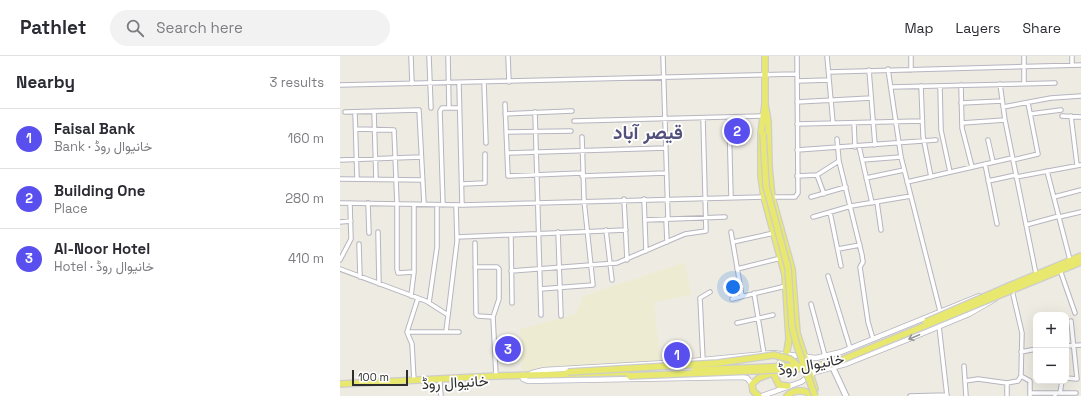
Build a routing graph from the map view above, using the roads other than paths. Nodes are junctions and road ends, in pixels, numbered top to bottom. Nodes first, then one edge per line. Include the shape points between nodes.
1 (411, 56) edge
2 (429, 56) edge
3 (448, 56) edge
4 (508, 56) edge
5 (663, 56) edge
6 (765, 56) edge
7 (797, 56) edge
8 (827, 56) edge
9 (911, 56) edge
10 (1024, 56) edge
11 (1072, 56) edge
12 (1072, 65) junction
13 (1081, 65) edge
14 (1024, 66) junction
15 (869, 70) junction
16 (888, 70) junction
17 (911, 70) junction
18 (829, 72) junction
19 (797, 74) junction
20 (765, 75) junction
21 (664, 78) junction
22 (829, 80) junction
23 (797, 81) junction
24 (484, 82) junction
25 (509, 82) junction
26 (430, 83) junction
27 (448, 83) junction
28 (459, 83) junction
29 (1024, 83) junction
30 (1055, 83) dead end
31 (412, 84) junction
32 (1000, 84) junction
33 (340, 85) edge
34 (961, 85) junction
35 (921, 86) junction
36 (940, 86) junction
37 (891, 87) junction
38 (1081, 96) edge
39 (871, 98) junction
40 (831, 100) junction
41 (1002, 100) junction
42 (797, 102) junction
43 (961, 103) junction
44 (1028, 103) junction
45 (505, 104) dead end
46 (765, 104) junction
47 (1003, 107) junction
48 (431, 108) dead end
49 (449, 108) junction
50 (459, 108) junction
51 (1061, 110) dead end
52 (374, 111) junction
53 (572, 111) dead end
54 (345, 112) dead end
55 (355, 112) junction
56 (535, 112) junction
57 (506, 114) junction
58 (1030, 114) junction
59 (762, 116) junction
60 (1062, 116) dead end
61 (1071, 116) junction
62 (729, 117) junction
63 (1081, 117) edge
64 (703, 118) junction
65 (665, 119) junction
66 (1005, 120) junction
67 (574, 121) dead end
68 (922, 121) junction
69 (873, 122) junction
70 (895, 122) junction
71 (833, 123) junction
72 (854, 123) junction
73 (796, 124) junction
74 (962, 124) junction
75 (356, 129) junction
76 (374, 129) junction
77 (536, 131) junction
78 (571, 131) dead end
79 (506, 132) junction
80 (582, 137) dead end
81 (837, 139) dead end
82 (936, 140) dead end
83 (988, 140) dead end
84 (924, 142) junction
85 (486, 143) dead end
86 (898, 143) junction
87 (874, 145) junction
88 (857, 147) junction
89 (666, 148) junction
90 (838, 148) junction
91 (582, 150) junction
92 (797, 150) junction
93 (536, 152) junction
94 (507, 153) junction
95 (485, 154) dead end
96 (901, 157) junction
97 (394, 158) junction
98 (421, 158) junction
99 (357, 159) junction
100 (375, 159) junction
101 (1012, 159) junction
102 (340, 160) edge
103 (862, 160) junction
104 (839, 161) junction
105 (993, 162) junction
106 (984, 164) junction
107 (1079, 165) edge
108 (972, 167) junction
109 (904, 170) junction
110 (1047, 171) junction
111 (950, 172) junction
112 (666, 173) junction
113 (536, 175) junction
114 (582, 175) junction
115 (817, 175) junction
116 (797, 176) junction
117 (1016, 176) junction
118 (931, 177) junction
119 (866, 178) junction
120 (340, 179) edge
121 (357, 179) junction
122 (376, 180) junction
123 (396, 180) junction
124 (423, 180) junction
125 (988, 181) junction
126 (907, 182) junction
127 (462, 184) junction
128 (846, 187) junction
129 (1081, 190) edge
130 (824, 194) junction
131 (731, 196) junction
132 (764, 196) junction
133 (911, 196) junction
134 (705, 197) junction
135 (772, 197) junction
136 (811, 197) dead end
137 (1054, 197) junction
138 (667, 198) junction
139 (624, 199) junction
140 (644, 199) junction
141 (584, 200) junction
142 (537, 202) junction
143 (877, 202) junction
144 (340, 203) edge
145 (350, 203) junction
146 (368, 203) junction
147 (872, 203) junction
148 (397, 204) junction
149 (414, 204) junction
150 (424, 204) junction
151 (437, 205) junction
152 (443, 205) junction
153 (456, 205) junction
154 (462, 205) junction
155 (851, 206) junction
156 (830, 212) junction
157 (1081, 212) edge
158 (725, 217) dead end
159 (812, 217) dead end
160 (1059, 217) junction
161 (706, 218) junction
162 (667, 219) junction
163 (645, 220) junction
164 (351, 221) junction
165 (340, 222) edge
166 (997, 224) dead end
167 (1026, 225) junction
168 (606, 230) junction
169 (626, 230) junction
170 (881, 230) dead end
171 (588, 231) junction
172 (378, 232) dead end
173 (558, 232) junction
174 (732, 232) dead end
175 (369, 233) dead end
176 (538, 233) junction
177 (774, 233) junction
178 (511, 235) junction
179 (457, 237) junction
180 (667, 242) junction
181 (733, 242) junction
182 (475, 243) dead end
183 (359, 244) dead end
184 (860, 245) junction
185 (838, 249) junction
186 (646, 251) junction
187 (1081, 256) edge
188 (781, 258) junction
189 (340, 260) edge
190 (627, 260) junction
191 (1070, 260) junction
192 (1081, 262) edge
193 (610, 264) junction
194 (592, 265) junction
195 (841, 266) dead end
196 (476, 267) junction
197 (559, 267) junction
198 (340, 269) edge
199 (539, 269) junction
200 (738, 269) junction
201 (1060, 270) junction
202 (511, 271) junction
203 (414, 272) junction
204 (1036, 274) junction
205 (828, 276) dead end
206 (360, 277) junction
207 (612, 280) dead end
208 (379, 284) junction
209 (786, 286) junction
210 (560, 287) junction
211 (1010, 288) junction
212 (540, 289) junction
213 (710, 292) dead end
214 (754, 293) junction
215 (411, 296) junction
216 (742, 296) junction
217 (418, 298) junction
218 (732, 299) dead end
219 (429, 303) junction
220 (512, 303) dead end
221 (811, 304) dead end
222 (940, 311) junction
223 (1074, 313) dead end
224 (448, 315) junction
225 (540, 315) dead end
226 (774, 315) dead end
227 (561, 316) dead end
228 (493, 317) junction
229 (757, 319) junction
230 (1071, 321) dead end
231 (737, 323) dead end
232 (939, 326) junction
233 (407, 332) junction
234 (446, 332) junction
235 (459, 332) dead end
236 (874, 339) junction
237 (1081, 345) edge
238 (1069, 346) edge
239 (1074, 346) junction
240 (850, 348) junction
241 (1033, 350) edge
242 (839, 352) junction
243 (1021, 352) junction
244 (764, 354) junction
245 (785, 354) junction
246 (825, 356) junction
247 (806, 358) junction
248 (703, 360) junction
249 (842, 365) junction
250 (964, 366) dead end
251 (833, 368) junction
252 (775, 372) junction
253 (540, 375) junction
254 (496, 376) junction
255 (812, 376) junction
256 (1021, 376) junction
257 (522, 377) junction
258 (1069, 378) edge
259 (414, 380) junction
260 (1033, 380) edge
261 (965, 381) junction
262 (1030, 381) junction
263 (440, 382) junction
264 (810, 382) junction
265 (1007, 382) junction
266 (340, 384) edge
267 (752, 384) junction
268 (1062, 384) edge
269 (788, 386) junction
270 (340, 387) edge
271 (1060, 393) junction
272 (1076, 393) dead end
273 (1030, 394) edge
274 (1055, 394) edge
275 (947, 395) edge
276 (441, 396) edge
277 (758, 396) edge
278 (762, 396) edge
279 (787, 396) edge
280 (815, 396) edge
281 (846, 396) edge
282 (910, 396) edge
283 (966, 396) edge
284 (1007, 396) edge

1 - 31 street
2 - 26 street
3 - 27 street
4 - 25 street
5 - 21 street
6 - 20 main road
7 - 19 street
8 - 18 street
9 - 17 street
10 - 14 street
11 - 12 street
12 - 13 street
12 - 14 street
14 - 17 street
14 - 29 street
15 - 16 street
15 - 18 street
15 - 39 street
16 - 17 street
16 - 37 street
18 - 22 street
19 - 20 street
19 - 23 street
20 - 21 street
20 - 46 main road
21 - 25 street
21 - 65 street
22 - 23 street
22 - 40 street
23 - 42 street
24 - 25 street
24 - 28 street
24 - 85 street
26 - 27 street
26 - 31 street
26 - 48 street
27 - 28 street
27 - 49 street
28 - 50 street
29 - 30 street
29 - 32 street
31 - 33 street
32 - 34 street
32 - 41 street
34 - 36 street
34 - 43 street
35 - 36 street
35 - 37 street
35 - 68 street
36 - 111 street via 941,130
37 - 70 street
38 - 44 street
39 - 40 street
39 - 69 street
40 - 42 street
40 - 71 street
41 - 43 street
41 - 47 street
42 - 73 street
43 - 74 street
44 - 47 street
44 - 58 street
45 - 57 street
46 - 59 main road
46 - 135 main road
46 - 264 main road, bridge via 767,190 788,268 793,332
47 - 66 street
49 - 50 street
49 - 152 street via 442,108 440,111
50 - 127 street
51 - 58 street
52 - 55 street
52 - 76 street
52 - 98 street via 419,110
53 - 56 street
54 - 55 street
55 - 75 street
56 - 57 street
56 - 77 street
57 - 79 street
58 - 101 street via 1038,154
59 - 62 street
59 - 132 main road via 761,169
60 - 61 street
61 - 63 street
61 - 107 street
62 - 64 street
62 - 131 street
64 - 65 street
64 - 134 street
65 - 67 street
65 - 89 street
66 - 74 street
66 - 101 street
68 - 70 street
68 - 84 street
69 - 70 street
69 - 72 street
69 - 87 street
70 - 86 street
71 - 72 street
71 - 73 street
72 - 88 street
73 - 92 street
74 - 108 street
75 - 76 street
75 - 99 street
76 - 97 street via 393,128
76 - 100 street
77 - 78 street
77 - 79 street
77 - 93 street
79 - 94 street
80 - 91 street
81 - 90 street
82 - 84 street
83 - 105 street
84 - 86 street
84 - 118 street
86 - 87 street
86 - 96 street
87 - 88 street
88 - 90 street
88 - 103 street
89 - 91 street
89 - 112 street
90 - 92 street
90 - 104 street
91 - 93 street
91 - 114 street
92 - 116 street
93 - 94 street
93 - 113 street
94 - 113 street via 509,176
95 - 127 street via 485,183
96 - 103 street
96 - 109 street
97 - 98 street
97 - 100 street
97 - 123 street
98 - 124 street
99 - 100 street
99 - 102 street
99 - 121 street
100 - 122 street
101 - 105 street
101 - 117 street
103 - 119 street
104 - 115 street
104 - 128 street
105 - 106 street
106 - 108 street
106 - 125 street
107 - 110 street
108 - 111 street
109 - 119 street
109 - 126 street
110 - 117 street
110 - 137 street
111 - 118 street
112 - 114 street
112 - 138 street
113 - 114 street
113 - 142 street
114 - 141 street
115 - 116 street
115 - 130 street
116 - 135 street via 797,196
117 - 125 street
117 - 167 street
118 - 126 street
119 - 147 street
120 - 121 street
121 - 122 street
122 - 123 street
123 - 124 street
123 - 148 street
124 - 150 street
125 - 166 street
126 - 133 street
127 - 154 street
128 - 130 street
128 - 155 street
129 - 137 street
130 - 136 street
131 - 132 street
131 - 134 street
132 - 135 street
132 - 177 main road
133 - 143 street
133 - 222 street
134 - 138 street
134 - 161 street
135 - 247 main road via 790,260 795,324
137 - 160 street
138 - 140 street
138 - 162 street
139 - 140 street
139 - 141 street
139 - 169 street
140 - 163 street
141 - 142 street
141 - 171 street
142 - 154 street
142 - 176 street
143 - 147 street
143 - 170 street
144 - 145 street
145 - 146 street
145 - 164 street
146 - 148 street
146 - 175 street
147 - 155 street
148 - 149 street
148 - 203 street via 396,269 398,272
149 - 150 street
149 - 203 street
150 - 151 street
151 - 152 street
151 - 219 street via 437,247
152 - 153 street
153 - 154 street
153 - 179 street
155 - 156 street
155 - 184 street
156 - 159 street
156 - 185 street
157 - 160 street
158 - 161 street
160 - 167 street
160 - 191 street
161 - 162 street
161 - 180 street via 706,231 685,234
162 - 163 street
162 - 180 street
163 - 186 street
164 - 165 street
164 - 189 street via 351,238
167 - 204 street
168 - 169 street
168 - 171 street
168 - 193 street
169 - 190 street
171 - 173 street
171 - 194 street
172 - 208 street
173 - 176 street
173 - 197 street
174 - 181 street
176 - 178 street
176 - 199 street
177 - 181 street
177 - 188 main road
178 - 179 street
178 - 202 street
179 - 224 street
180 - 186 street
181 - 200 street
182 - 196 street
183 - 206 street
184 - 185 street
184 - 236 street via 863,261 860,267 868,322
185 - 195 street
186 - 190 street
187 - 191 main road, خانیوال روڈ
188 - 200 street
188 - 209 main road
190 - 193 street
191 - 204 main road, خانیوال روڈ
192 - 201 main road, خانیوال روڈ
193 - 194 street
193 - 207 street
194 - 197 street
194 - 210 street via 593,285
196 - 228 street via 476,315
196 - 228 street via 499,269 499,295
197 - 199 street
197 - 210 street
198 - 206 street
199 - 202 street
199 - 212 street
200 - 216 street
201 - 211 main road, خانیوال روڈ
201 - 223 street
202 - 220 street
203 - 215 street
204 - 211 main road, خانیوال روڈ
205 - 240 street
206 - 208 street
208 - 215 street
209 - 214 street
209 - 245 main road via 789,346
210 - 212 street
210 - 227 street
211 - 222 street, خانیوال روڈ
211 - 232 street via 969,314
211 - 243 street via 1022,333
211 - 253 main road, خانیوال روڈ, bridge via 831,360 796,366
211 - 257 main road, خانیوال روڈ, bridge via 834,363 792,369 629,376
212 - 225 street
213 - 248 street via 700,298
214 - 216 street
214 - 229 street
215 - 217 street
216 - 218 street
217 - 219 street
217 - 233 street
219 - 224 street
221 - 246 street
222 - 236 street, خانیوال روڈ
224 - 234 street
226 - 229 street
228 - 254 street
229 - 231 street
229 - 244 street
230 - 239 street
232 -> 249 street
232 - 275 street
233 - 234 street
233 - 259 street via 412,344
234 - 235 street
236 - 240 street, خانیوال روڈ
237 - 239 street
238 - 239 street
239 - 258 street via 1078,379
240 - 242 street, خانیوال روڈ
241 - 243 street
242 - 246 street, خانیوال روڈ
242 - 249 street via 848,353 850,356 848,362
243 - 256 street
244 - 245 street, خانیوال روڈ
244 - 248 street, خانیوال روڈ
245 - 247 street, خانیوال روڈ
245 - 252 main road
246 - 247 street, خانیوال روڈ
247 - 255 main road
248 - 257 street, خانیوال روڈ via 544,370
249 - 251 street
250 - 261 street
251 - 255 street via 815,372
251 - 281 main road
252 - 267 main road via 759,378
252 - 269 main road via 777,384
253 - 257 main road, خانیوال روڈ
253 - 264 main road, bridge via 718,363 774,355 796,362
254 - 257 main road, خانیوال روڈ
254 - 259 main road, خانیوال روڈ
255 - 269 street
255 - 280 main road
256 - 262 street
256 - 265 street via 1018,381
257 - 263 main road, خانیوال روڈ
257 - 267 street via 528,381 742,377 747,378
259 - 266 main road, خانیوال روڈ
260 - 262 street
261 - 265 street via 978,379
261 - 283 street
262 - 273 street
263 - 270 main road, خانیوال روڈ
263 - 276 street
264 - 280 main road, bridge
265 - 284 street
267 - 277 main road via 753,391
268 - 271 street
269 - 278 street
271 - 272 street
271 - 274 street
273 - 274 street
275 - 282 street
279 - 280 main road via 798,391

